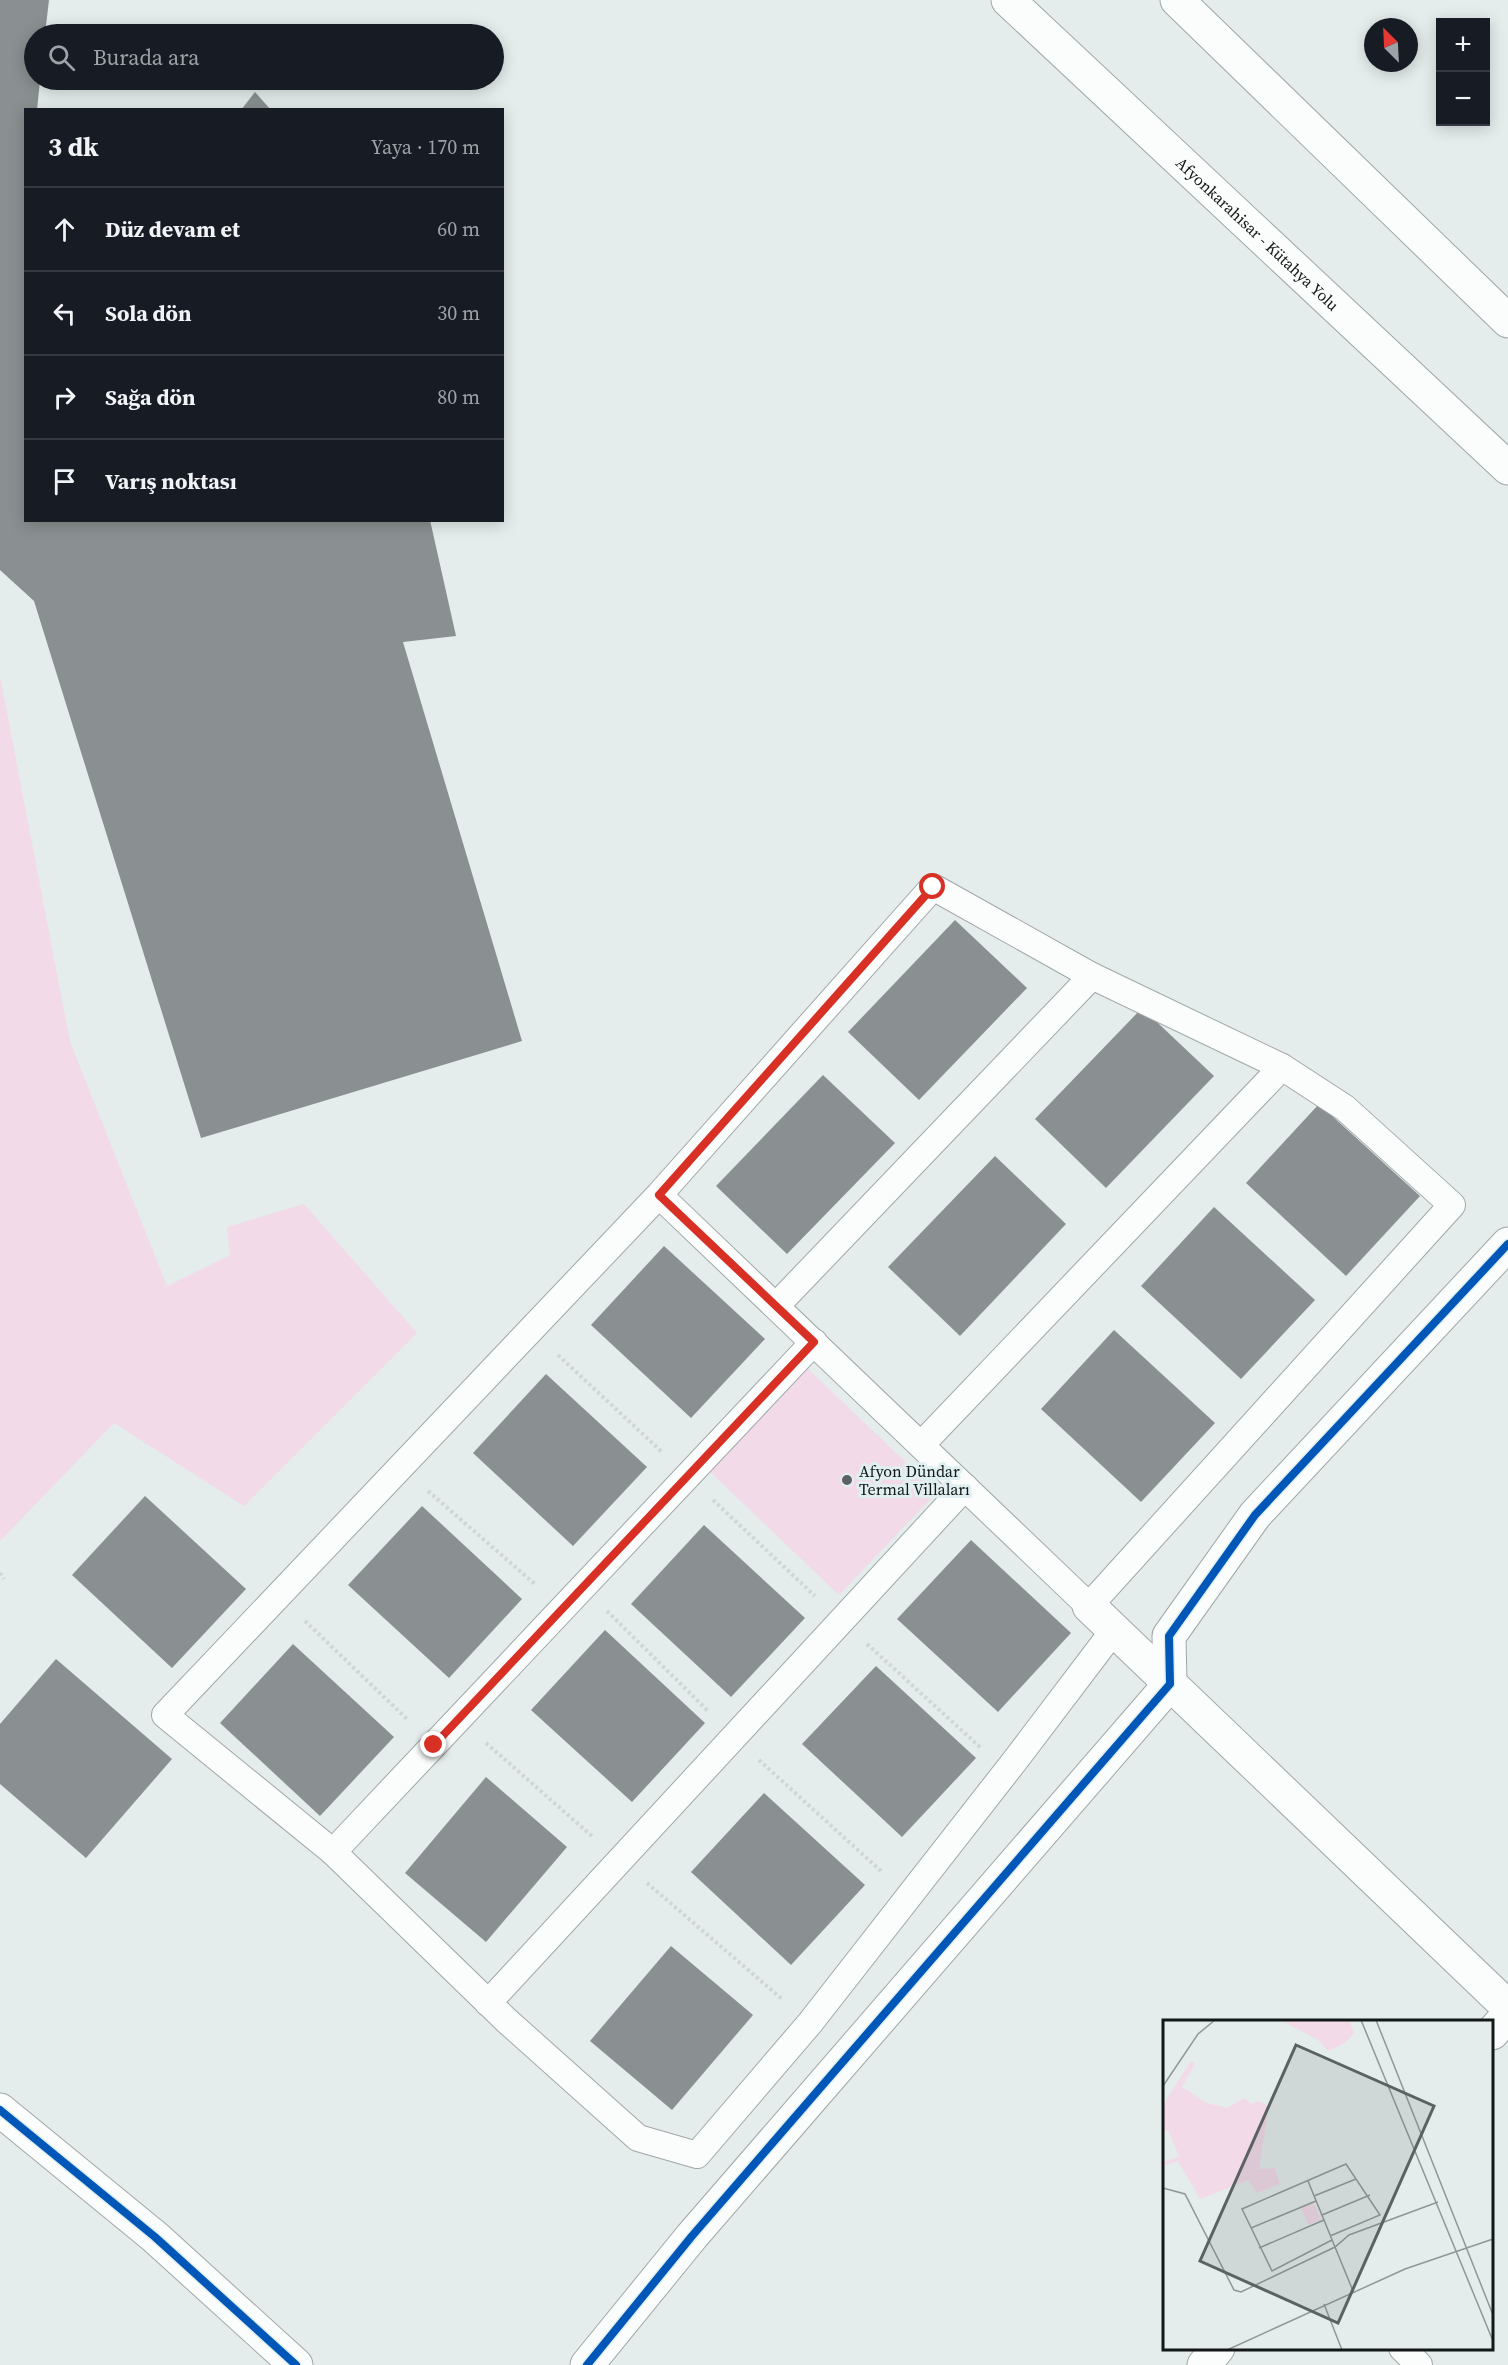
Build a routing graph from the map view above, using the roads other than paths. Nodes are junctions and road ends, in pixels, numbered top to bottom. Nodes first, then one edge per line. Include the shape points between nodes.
1 (1008, 0) edge
2 (1177, 0) edge
3 (1508, 321) edge
4 (1508, 468) edge
5 (1092, 976) junction
6 (1282, 1067) junction
7 (659, 1195) junction
8 (1508, 1244) edge
9 (776, 1306) junction
10 (814, 1342) junction
11 (921, 1445) junction
12 (965, 1487) junction
13 (1089, 1606) junction
14 (1114, 1630) junction
15 (1170, 1684) junction
16 (333, 1852) junction
17 (488, 2003) junction
18 (1508, 2007) edge
19 (1508, 2015) edge
20 (1493, 2031) edge
21 (0, 2110) edge
22 (1217, 2350) edge
23 (1403, 2350) edge
24 (296, 2365) edge
25 (587, 2365) edge
26 (1204, 2365) edge
27 (1419, 2365) edge

1 - 4 main road, Afyonkarahisar - Kütahya Yolu
2 - 3 main road
5 - 6 lane
5 - 7 lane via 933,887
5 - 9 lane
6 - 11 lane
6 - 13 lane via 1345,1108 1452,1205
7 - 9 lane
7 - 16 lane via 165,1715
8 - 15 main road via 1255,1515 1169,1635
9 - 10 lane
10 - 11 lane
10 - 16 lane
11 - 12 lane
12 - 13 lane
12 - 17 lane
13 - 14 main road
14 - 15 main road
14 - 17 lane via 810,2024 697,2155 638,2138
15 - 18 main road
15 - 25 main road via 692,2236
16 - 17 lane
19 - 20 main road
21 - 24 main road via 155,2237
22 - 26 main road
23 - 27 lane

